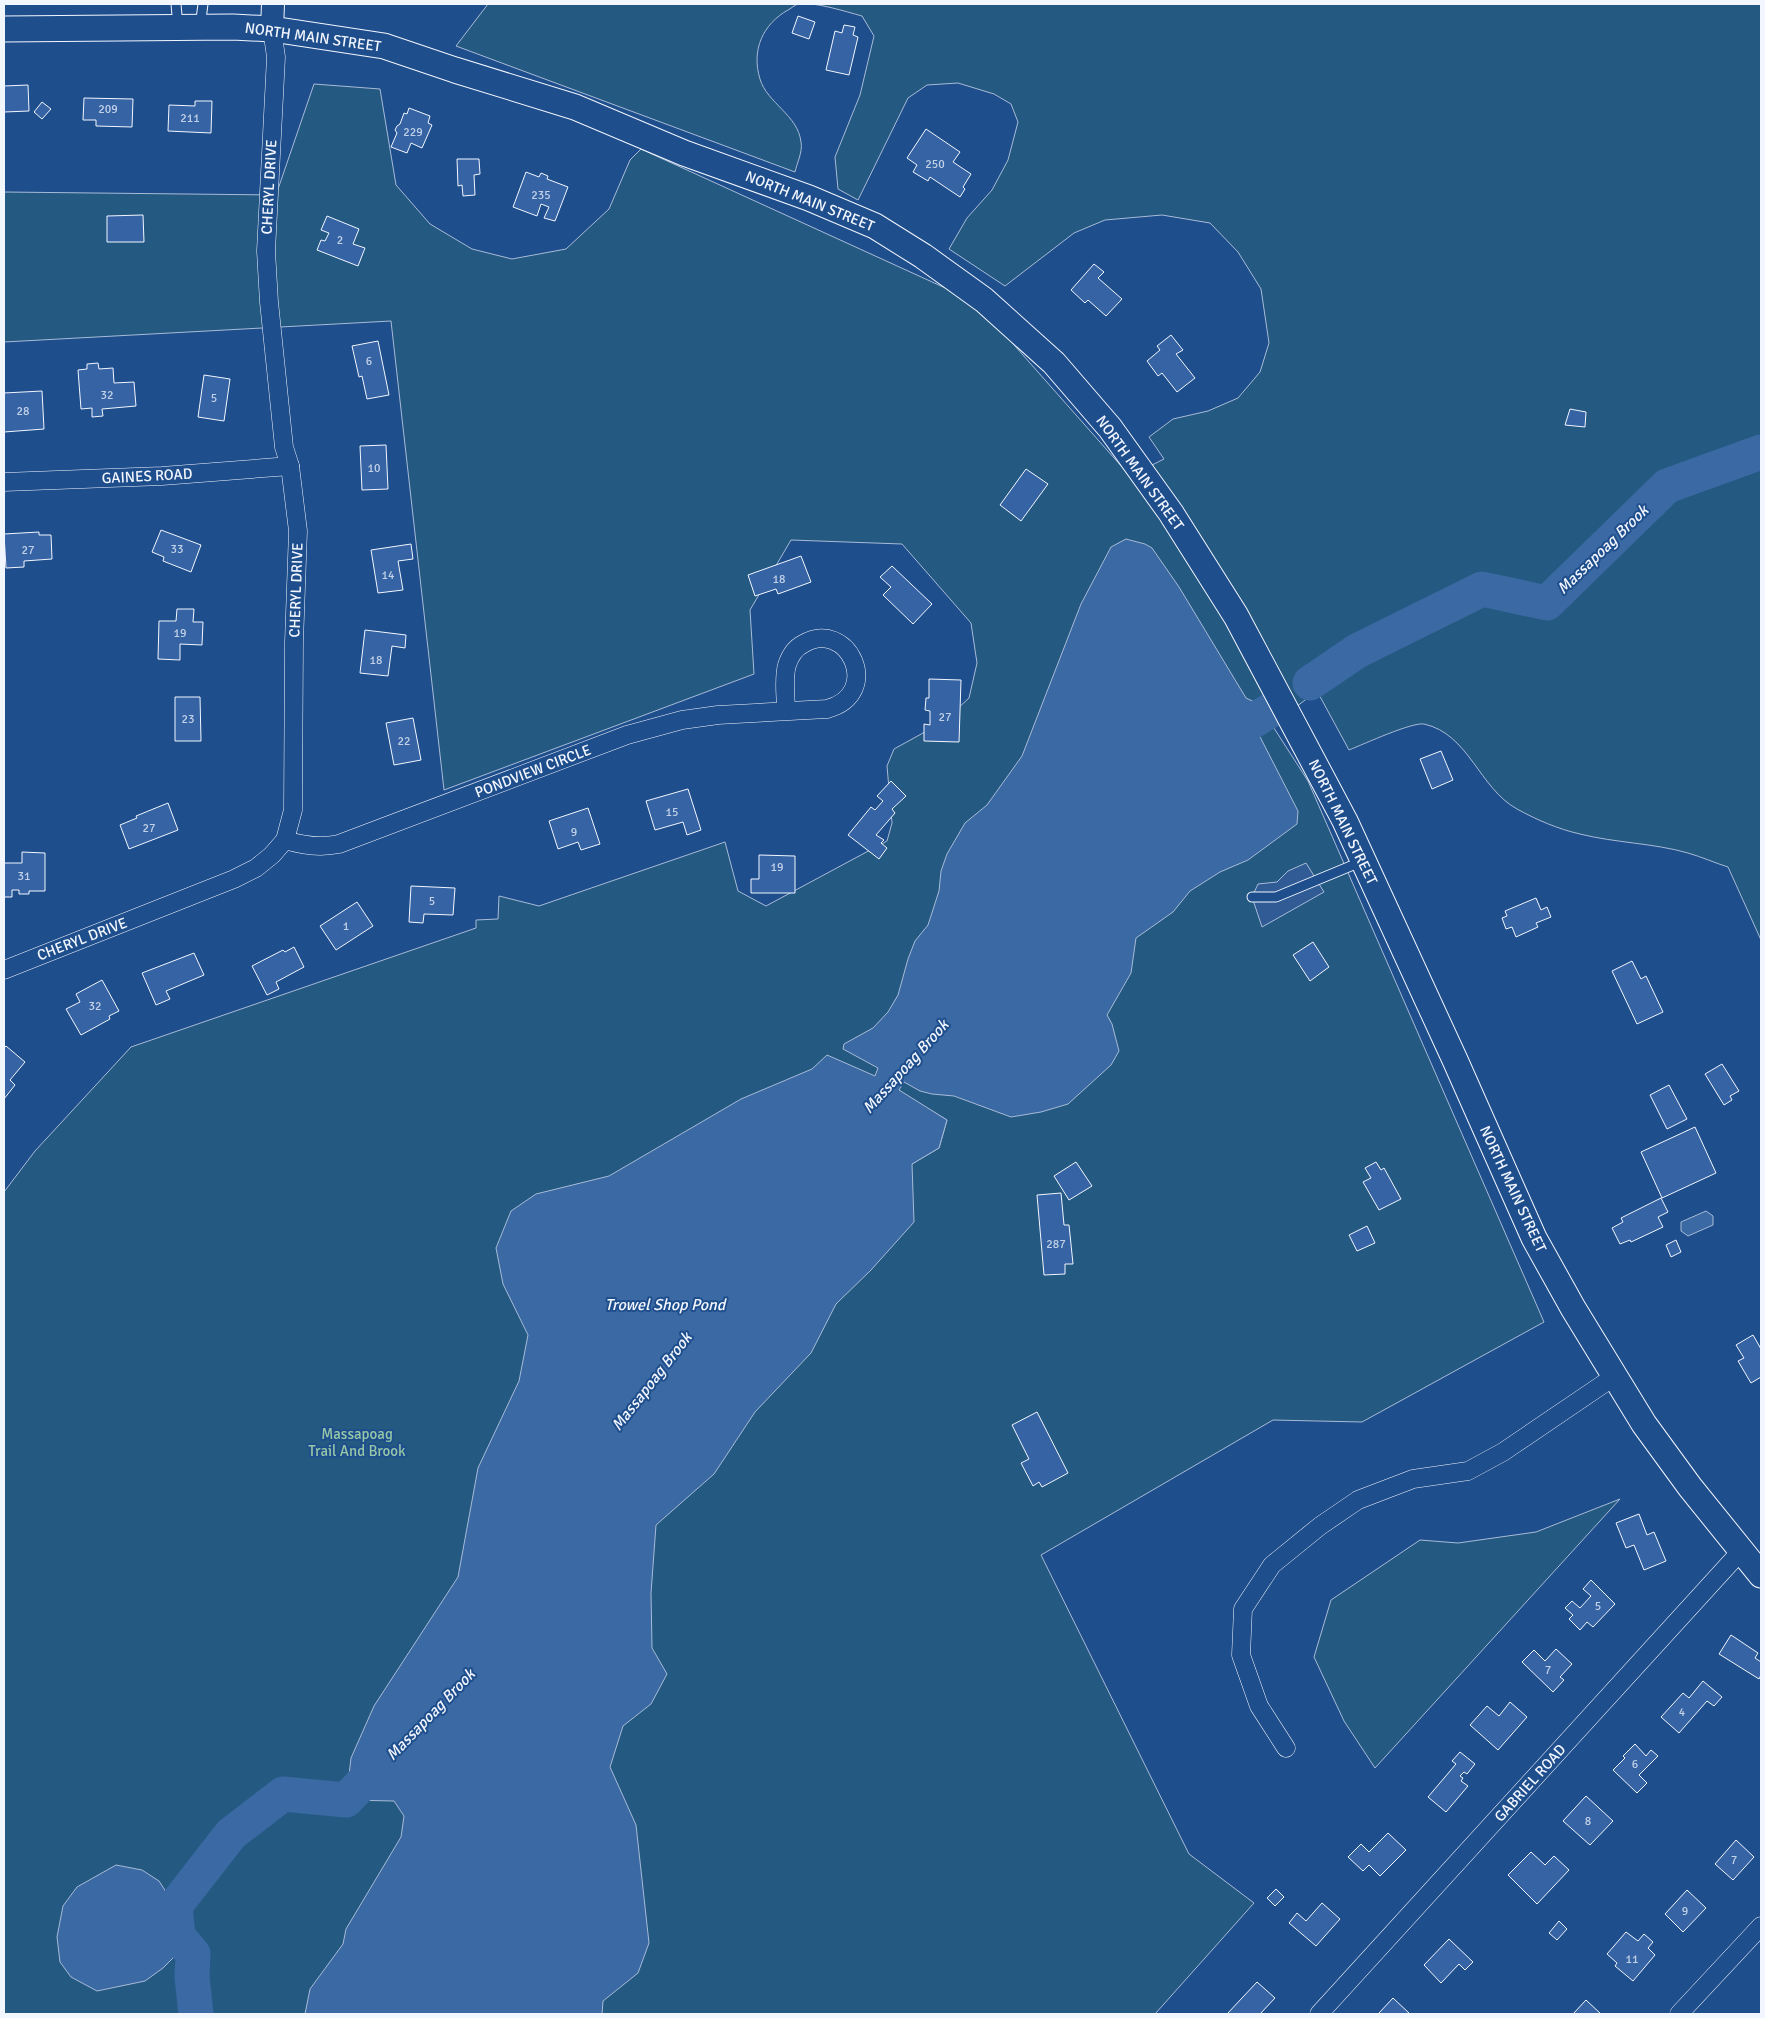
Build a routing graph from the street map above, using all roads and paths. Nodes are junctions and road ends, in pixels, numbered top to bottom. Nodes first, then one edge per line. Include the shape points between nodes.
1 (273, 4) edge
2 (189, 15) edge
3 (4, 29) edge
4 (272, 29) junction
5 (290, 466) junction
6 (4, 482) edge
7 (786, 711) junction
8 (285, 840) junction
9 (1363, 861) junction
10 (1252, 897) dead end
11 (4, 970) edge
12 (1615, 1376) junction
13 (1741, 1551) junction
14 (1761, 1575) edge
15 (1286, 1748) dead end
16 (1761, 1926) edge
17 (1319, 2014) edge
18 (1679, 2014) edge

1 - 4 street
2 - 3 main road, NORTH MAIN STREET
2 - 4 main road, NORTH MAIN STREET
4 - 5 street, CHERYL DRIVE via 276,57 266,251 284,447
4 - 9 main road, NORTH MAIN STREET via 384,46 574,107 875,226 984,300 1054,363 1110,428 1171,513 1236,616
5 - 6 street, GAINES ROAD via 162,476
5 - 8 street, CHERYL DRIVE via 298,531 293,810
7 - 7 street, PONDVIEW CIRCLE via 827,709 846,699 854,687 857,672 852,657 843,646 822,638 807,642 794,651 786,672
7 - 8 street, PONDVIEW CIRCLE via 718,715 656,726 339,844 322,848
8 - 11 street, CHERYL DRIVE via 256,868 234,879
9 - 10 lane via 1276,897
9 - 12 main road, NORTH MAIN STREET via 1534,1238
12 - 13 main road, NORTH MAIN STREET via 1644,1424
12 - 15 street via 1503,1452 1468,1471 1413,1479 1358,1500 1272,1565 1243,1609 1241,1656 1259,1706
13 - 14 main road, NORTH MAIN STREET
13 - 17 street, GABRIEL ROAD
16 - 18 street

